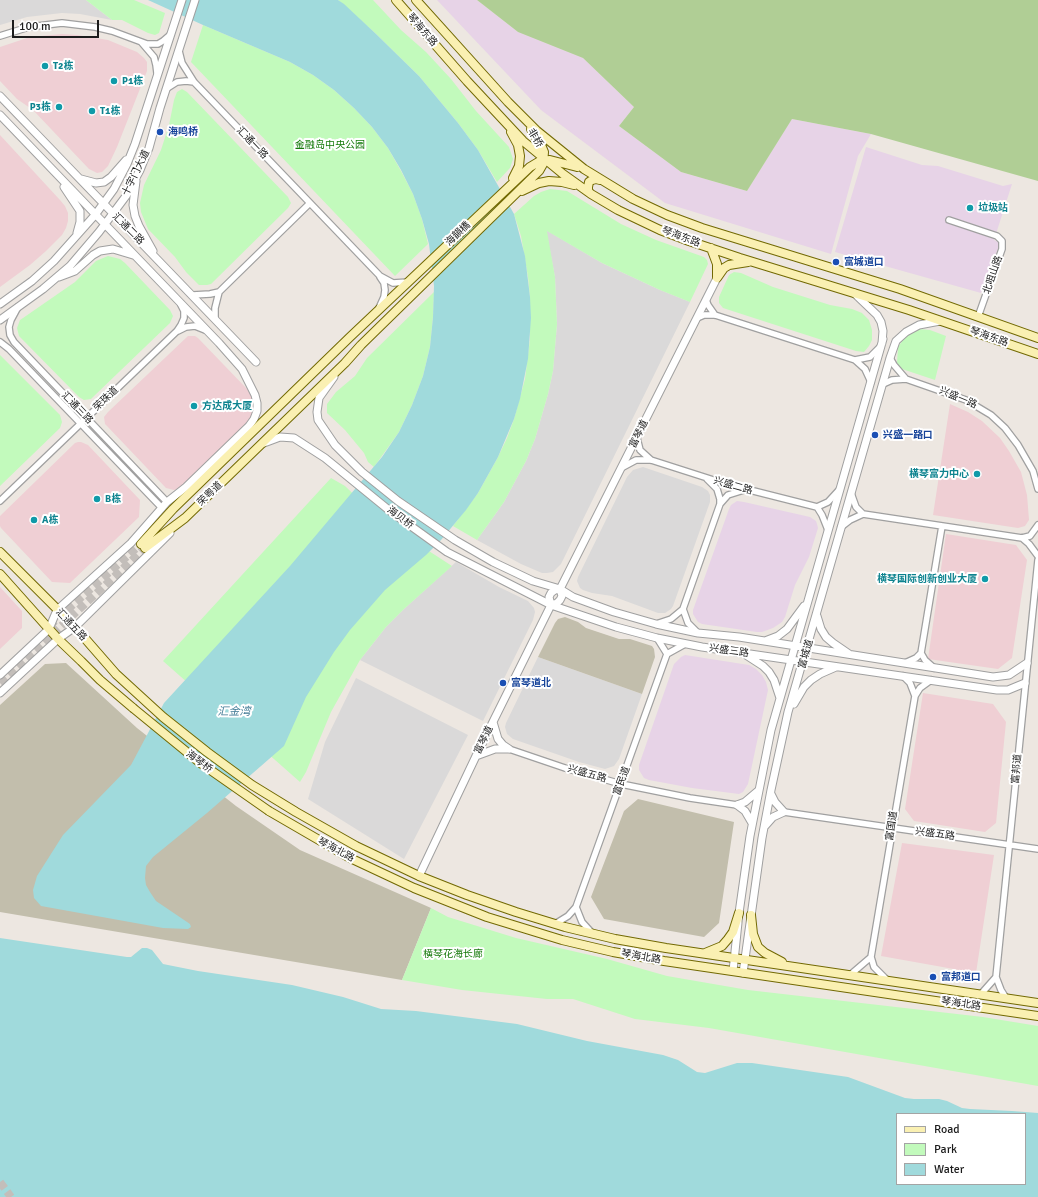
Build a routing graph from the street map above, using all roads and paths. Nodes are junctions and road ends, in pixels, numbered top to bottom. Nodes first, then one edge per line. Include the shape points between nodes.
1 (182, 0) edge
2 (195, 0) edge
3 (396, 0) edge
4 (416, 0) edge
5 (170, 34) junction
6 (0, 36) edge
7 (142, 42) junction
8 (179, 49) junction
9 (157, 76) junction
10 (194, 82) junction
11 (166, 89) junction
12 (0, 96) edge
13 (0, 115) edge
14 (522, 117) junction
15 (508, 125) junction
16 (132, 154) junction
17 (544, 160) junction
18 (49, 167) junction
19 (584, 169) junction
20 (78, 178) junction
21 (136, 178) junction
22 (600, 180) junction
23 (508, 186) junction
24 (582, 188) junction
25 (516, 194) junction
26 (591, 194) junction
27 (310, 203) junction
28 (104, 204) junction
29 (95, 215) junction
30 (113, 215) junction
31 (949, 220) dead end
32 (105, 225) junction
33 (75, 239) junction
34 (711, 248) junction
35 (136, 256) junction
36 (158, 259) junction
37 (752, 262) junction
38 (380, 276) junction
39 (57, 278) junction
40 (717, 278) junction
41 (408, 282) junction
42 (416, 291) joint
43 (219, 292) junction
44 (853, 292) junction
45 (193, 296) junction
46 (706, 300) junction
47 (1, 302) edge
48 (181, 304) junction
49 (18, 307) junction
50 (378, 311) junction
51 (715, 315) junction
52 (978, 317) junction
53 (215, 318) junction
54 (697, 318) junction
55 (0, 320) edge
56 (942, 321) junction
57 (177, 331) junction
58 (212, 336) junction
59 (1038, 338) edge
60 (0, 342) edge
61 (882, 343) junction
62 (1038, 354) edge
63 (890, 358) junction
64 (855, 360) junction
65 (256, 362) dead end
66 (345, 363) junction
67 (906, 379) junction
68 (871, 382) junction
69 (883, 384) junction
70 (86, 418) junction
71 (81, 423) junction
72 (637, 438) junction
73 (259, 446) junction
74 (651, 460) junction
75 (623, 467) junction
76 (706, 478) junction
77 (1038, 489) edge
78 (746, 490) junction
79 (839, 490) junction
80 (851, 492) junction
81 (0, 501) edge
82 (167, 502) junction
83 (720, 504) junction
84 (817, 507) junction
85 (162, 508) junction
86 (864, 514) junction
87 (184, 518) junction
88 (1038, 525) edge
89 (942, 526) junction
90 (841, 527) junction
91 (828, 530) junction
92 (1022, 538) junction
93 (455, 540) joint
94 (0, 552) edge
95 (447, 552) joint
96 (1038, 556) edge
97 (1038, 560) edge
98 (0, 574) edge
99 (560, 589) junction
100 (807, 601) junction
101 (551, 605) junction
102 (683, 609) junction
103 (57, 610) junction
104 (817, 616) junction
105 (656, 624) junction
106 (75, 627) junction
107 (49, 629) junction
108 (698, 633) junction
109 (657, 638) junction
110 (58, 639) junction
111 (763, 641) junction
112 (685, 644) junction
113 (794, 646) junction
114 (807, 648) junction
115 (742, 653) junction
116 (921, 653) junction
117 (667, 654) junction
118 (851, 655) junction
119 (790, 660) junction
120 (803, 662) junction
121 (905, 663) junction
122 (1027, 663) junction
123 (837, 667) junction
124 (934, 668) junction
125 (0, 675) edge
126 (903, 676) junction
127 (931, 680) junction
128 (1025, 683) junction
129 (0, 693) edge
130 (915, 696) junction
131 (142, 698) joint
132 (780, 698) junction
133 (133, 708) joint
134 (788, 712) junction
135 (493, 722) junction
136 (509, 749) junction
137 (476, 756) junction
138 (621, 784) junction
139 (758, 791) junction
140 (771, 794) junction
141 (276, 800) joint
142 (737, 805) junction
143 (269, 811) joint
144 (784, 812) junction
145 (752, 823) junction
146 (765, 826) junction
147 (892, 828) junction
148 (1010, 845) junction
149 (1038, 849) edge
150 (419, 876) junction
151 (576, 907) junction
152 (739, 914) junction
153 (751, 915) junction
154 (555, 924) junction
155 (594, 934) junction
156 (705, 954) junction
157 (871, 957) junction
158 (735, 958) junction
159 (744, 960) junction
160 (792, 966) junction
161 (733, 971) junction
162 (743, 972) junction
163 (850, 975) junction
164 (996, 977) junction
165 (887, 980) junction
166 (981, 994) junction
167 (1006, 998) junction
168 (1038, 1003) edge
169 (1038, 1016) edge

1 - 5 street, 十字门大道
2 - 8 street, 十字门大道
3 - 15 main road, 琴海东路
4 - 14 main road, 琴海东路
5 - 7 street via 158,44
5 - 9 street, 十字门大道
6 - 7 street via 40,25 79,24 112,31
7 - 9 street via 154,57
8 - 10 street, 汇通一路 via 182,63
8 - 11 street, 十字门大道
9 - 16 street, 十字门大道
10 - 11 street via 182,81
10 - 27 street, 汇通一路
11 - 21 street, 十字门大道 via 149,148
12 - 20 street, 汇通二路
13 - 18 street, 汇通二路
14 - 17 main road, 非桥 via 543,149
14 - 19 main road, 琴海东路
15 - 17 main road, 琴海东路
15 - 23 main road via 518,145 520,156 518,170
16 - 20 street via 104,182 96,183
16 - 28 street, 十字门大道
17 - 19 main road, 非桥 via 556,160
17 - 23 main road, 非桥 via 533,164
17 - 24 main road, 琴海东路
17 - 25 main road, 非桥 via 539,171
18 - 29 street, 汇通二路
18 - 33 street via 80,211
19 - 22 main road, 琴海东路
20 - 28 street, 汇通二路
21 - 30 street, 十字门大道
21 - 36 street via 135,216
22 - 26 main road via 589,182 588,191
22 - 52 main road, 琴海东路 via 638,202 684,222 907,291
23 - 41 main road, 海韻橋
24 - 25 main road via 549,181
24 - 26 main road, 琴海东路
25 - 42 main road, 海韻橋
26 - 34 main road, 琴海东路 via 646,224
27 - 38 street, 汇通一路
27 - 43 street
28 - 29 street, 十字门大道
28 - 30 street, 汇通二路
29 - 32 street, 汇通二路
29 - 33 street, 十字门大道
30 - 32 street, 十字门大道
30 - 36 street, 汇通二路
31 - 52 street, 北咀山路 via 997,236 1002,241 1002,248
32 - 35 street, 汇通二路
32 - 39 street, 十字门大道
33 - 47 street, 十字门大道 via 44,271
34 - 37 main road, 琴海东路
34 - 40 main road via 717,264
35 - 39 street via 118,250 104,249 92,255 75,271
35 - 48 street, 汇通二路
36 - 45 street, 汇通二路
37 - 40 main road via 729,265
37 - 44 main road, 琴海东路
38 - 41 street via 393,283
38 - 50 street via 385,290
39 - 49 street, 十字门大道
40 - 46 street, 富琴道
41 - 50 main road, 荣粤道
42 - 66 main road, 荣粤道
43 - 45 street
43 - 53 street
44 - 56 main road, 琴海东路
44 - 61 street via 881,322
45 - 53 street, 汇通二路
46 - 51 street
46 - 54 street, 富琴道
48 - 57 street via 184,318
48 - 58 street, 汇通二路
49 - 55 street, 十字门大道
49 - 70 street, 汇通三路 via 10,323 12,339
50 - 87 main road, 荣粤道 via 173,509 143,546
51 - 54 street
51 - 64 street
52 - 59 main road, 琴海东路
53 - 65 street, 汇通二路
54 - 72 street, 富琴道
56 - 62 main road, 琴海东路
56 - 63 street, 富城道 via 926,322 906,332 896,341
57 - 58 street via 195,326
57 - 70 street, 荣珠道
58 - 82 street, 汇通二路 via 242,368 257,403 257,411 249,426
60 - 71 street, 汇通三路 via 10,349
61 - 64 street via 878,351 870,357
61 - 68 street, 富城道
63 - 67 street
63 - 69 street, 富城道
64 - 68 street via 865,369
66 - 73 main road, 荣粤道
66 - 93 street, 海贝桥 via 319,398 318,420 335,445 362,472
67 - 69 street
67 - 77 street, 兴盛一路 via 966,400 991,415 1018,445 1033,472
68 - 79 street, 富城道
69 - 80 street, 富城道
70 - 71 street, 荣珠道
70 - 82 street, 汇通三路
71 - 81 street, 荣珠道
71 - 85 street, 汇通三路
72 - 74 street via 640,450
72 - 75 street, 富琴道
73 - 87 main road, 荣粤道
73 - 95 street, 海贝桥 via 280,437 294,438 325,458 402,521
74 - 75 street, 兴盛二路 via 636,460
74 - 76 street, 兴盛二路
75 - 99 street, 富琴道
76 - 78 street, 兴盛二路
76 - 83 street via 717,489
78 - 83 street via 732,493
78 - 84 street, 兴盛二路
79 - 84 street via 828,502
79 - 91 street, 富城道
80 - 86 street via 856,507
80 - 90 street, 富城道
82 - 85 street
83 - 102 street
84 - 91 street
85 - 103 street via 131,543
86 - 89 street
86 - 90 street
87 - 106 street, 荣粤道
88 - 92 street via 1030,536
89 - 92 street
89 - 116 street
90 - 104 street, 富城道
91 - 100 street, 富城道
92 - 96 street
93 - 99 street, 兴盛三路 via 519,575
94 - 103 main road, 汇通五路
95 - 101 street, 兴盛三路
97 - 122 street, 富邦道
98 - 107 main road, 汇通五路
99 - 101 street, 富琴道 via 551,593
99 - 105 street, 兴盛三路 via 594,605
100 - 111 street via 787,629 778,636
100 - 113 street, 富城道
101 - 109 street, 兴盛三路
101 - 135 street, 富琴道
102 - 105 street via 671,619
102 - 108 street via 688,623
103 - 106 main road, 汇通五路
103 - 107 street
104 - 114 street, 富城道
104 - 118 street via 826,637
105 - 108 street, 兴盛三路
106 - 110 street, 荣粤道
106 - 131 main road, 汇通五路 via 116,674
107 - 110 main road, 汇通五路
107 - 125 street
108 - 111 street, 兴盛三路
109 - 112 street, 兴盛三路
109 - 117 street
110 - 129 street, 荣粤道
110 - 133 main road, 汇通五路
111 - 113 street, 兴盛三路
112 - 115 street, 兴盛三路
112 - 117 street
113 - 114 street, 兴盛三路
113 - 119 street, 富城道
114 - 118 street, 兴盛三路
114 - 120 street, 富城道
115 - 119 street, 兴盛三路
115 - 132 street via 769,672
116 - 121 street
116 - 124 street
117 - 138 street, 富民道
118 - 121 street, 兴盛三路
119 - 120 street, 兴盛三路
119 - 132 street, 富城道
120 - 123 street, 兴盛三路
120 - 134 street, 富城道
121 - 124 street, 兴盛三路
122 - 124 street, 兴盛三路 via 1009,675 993,677
122 - 128 street, 富邦道
123 - 126 street, 兴盛三路
123 - 134 street via 811,680
126 - 127 street, 兴盛三路
126 - 130 street via 910,683
127 - 128 street, 兴盛三路 via 996,690 1008,690
127 - 130 street via 920,688
128 - 148 street, 富邦道
130 - 147 street, 富国道
131 - 141 main road, 海琴桥 via 207,752
132 - 139 street, 富城道
133 - 143 main road, 海琴桥, bridge via 199,762
134 - 140 street, 富城道
135 - 136 street via 498,738
135 - 137 street, 富琴道
136 - 137 street via 495,749
136 - 138 street, 兴盛五路
137 - 150 street, 富琴道
138 - 142 street, 兴盛五路
138 - 151 street, 富民道
139 - 142 street
139 - 145 street, 富城道
140 - 144 street
140 - 146 street, 富城道
141 - 150 main road, 琴海北路 via 356,846
142 - 145 street via 745,811
143 - 161 main road, 琴海北路 via 378,872 487,917 606,950
144 - 146 street via 773,817
144 - 147 street, 兴盛五路
145 - 152 street, 富城道
146 - 153 street, 富城道
147 - 148 street, 兴盛五路
147 - 157 street, 富国道
148 - 149 street, 兴盛五路
148 - 164 street, 富邦道
150 - 154 main road, 琴海北路 via 491,904
151 - 154 street
151 - 155 street via 582,922
152 - 156 main road via 728,939 718,948
152 - 158 street, 富城道
153 - 159 street, 富城道
153 - 160 main road via 753,934 758,947 769,956
154 - 155 main road, 琴海北路
155 - 156 main road, 琴海北路
156 - 158 main road, 琴海北路
157 - 163 street
157 - 165 street via 874,967
158 - 159 main road, 琴海北路
158 - 161 street, 富城道
159 - 160 main road, 琴海北路
159 - 162 street, 富城道
160 - 163 main road, 琴海北路
161 - 162 main road, 琴海北路
162 - 169 main road, 琴海北路
163 - 165 main road, 琴海北路
164 - 166 street
164 - 167 street
165 - 166 main road, 琴海北路
166 - 167 main road, 琴海北路
167 - 168 main road, 琴海北路

